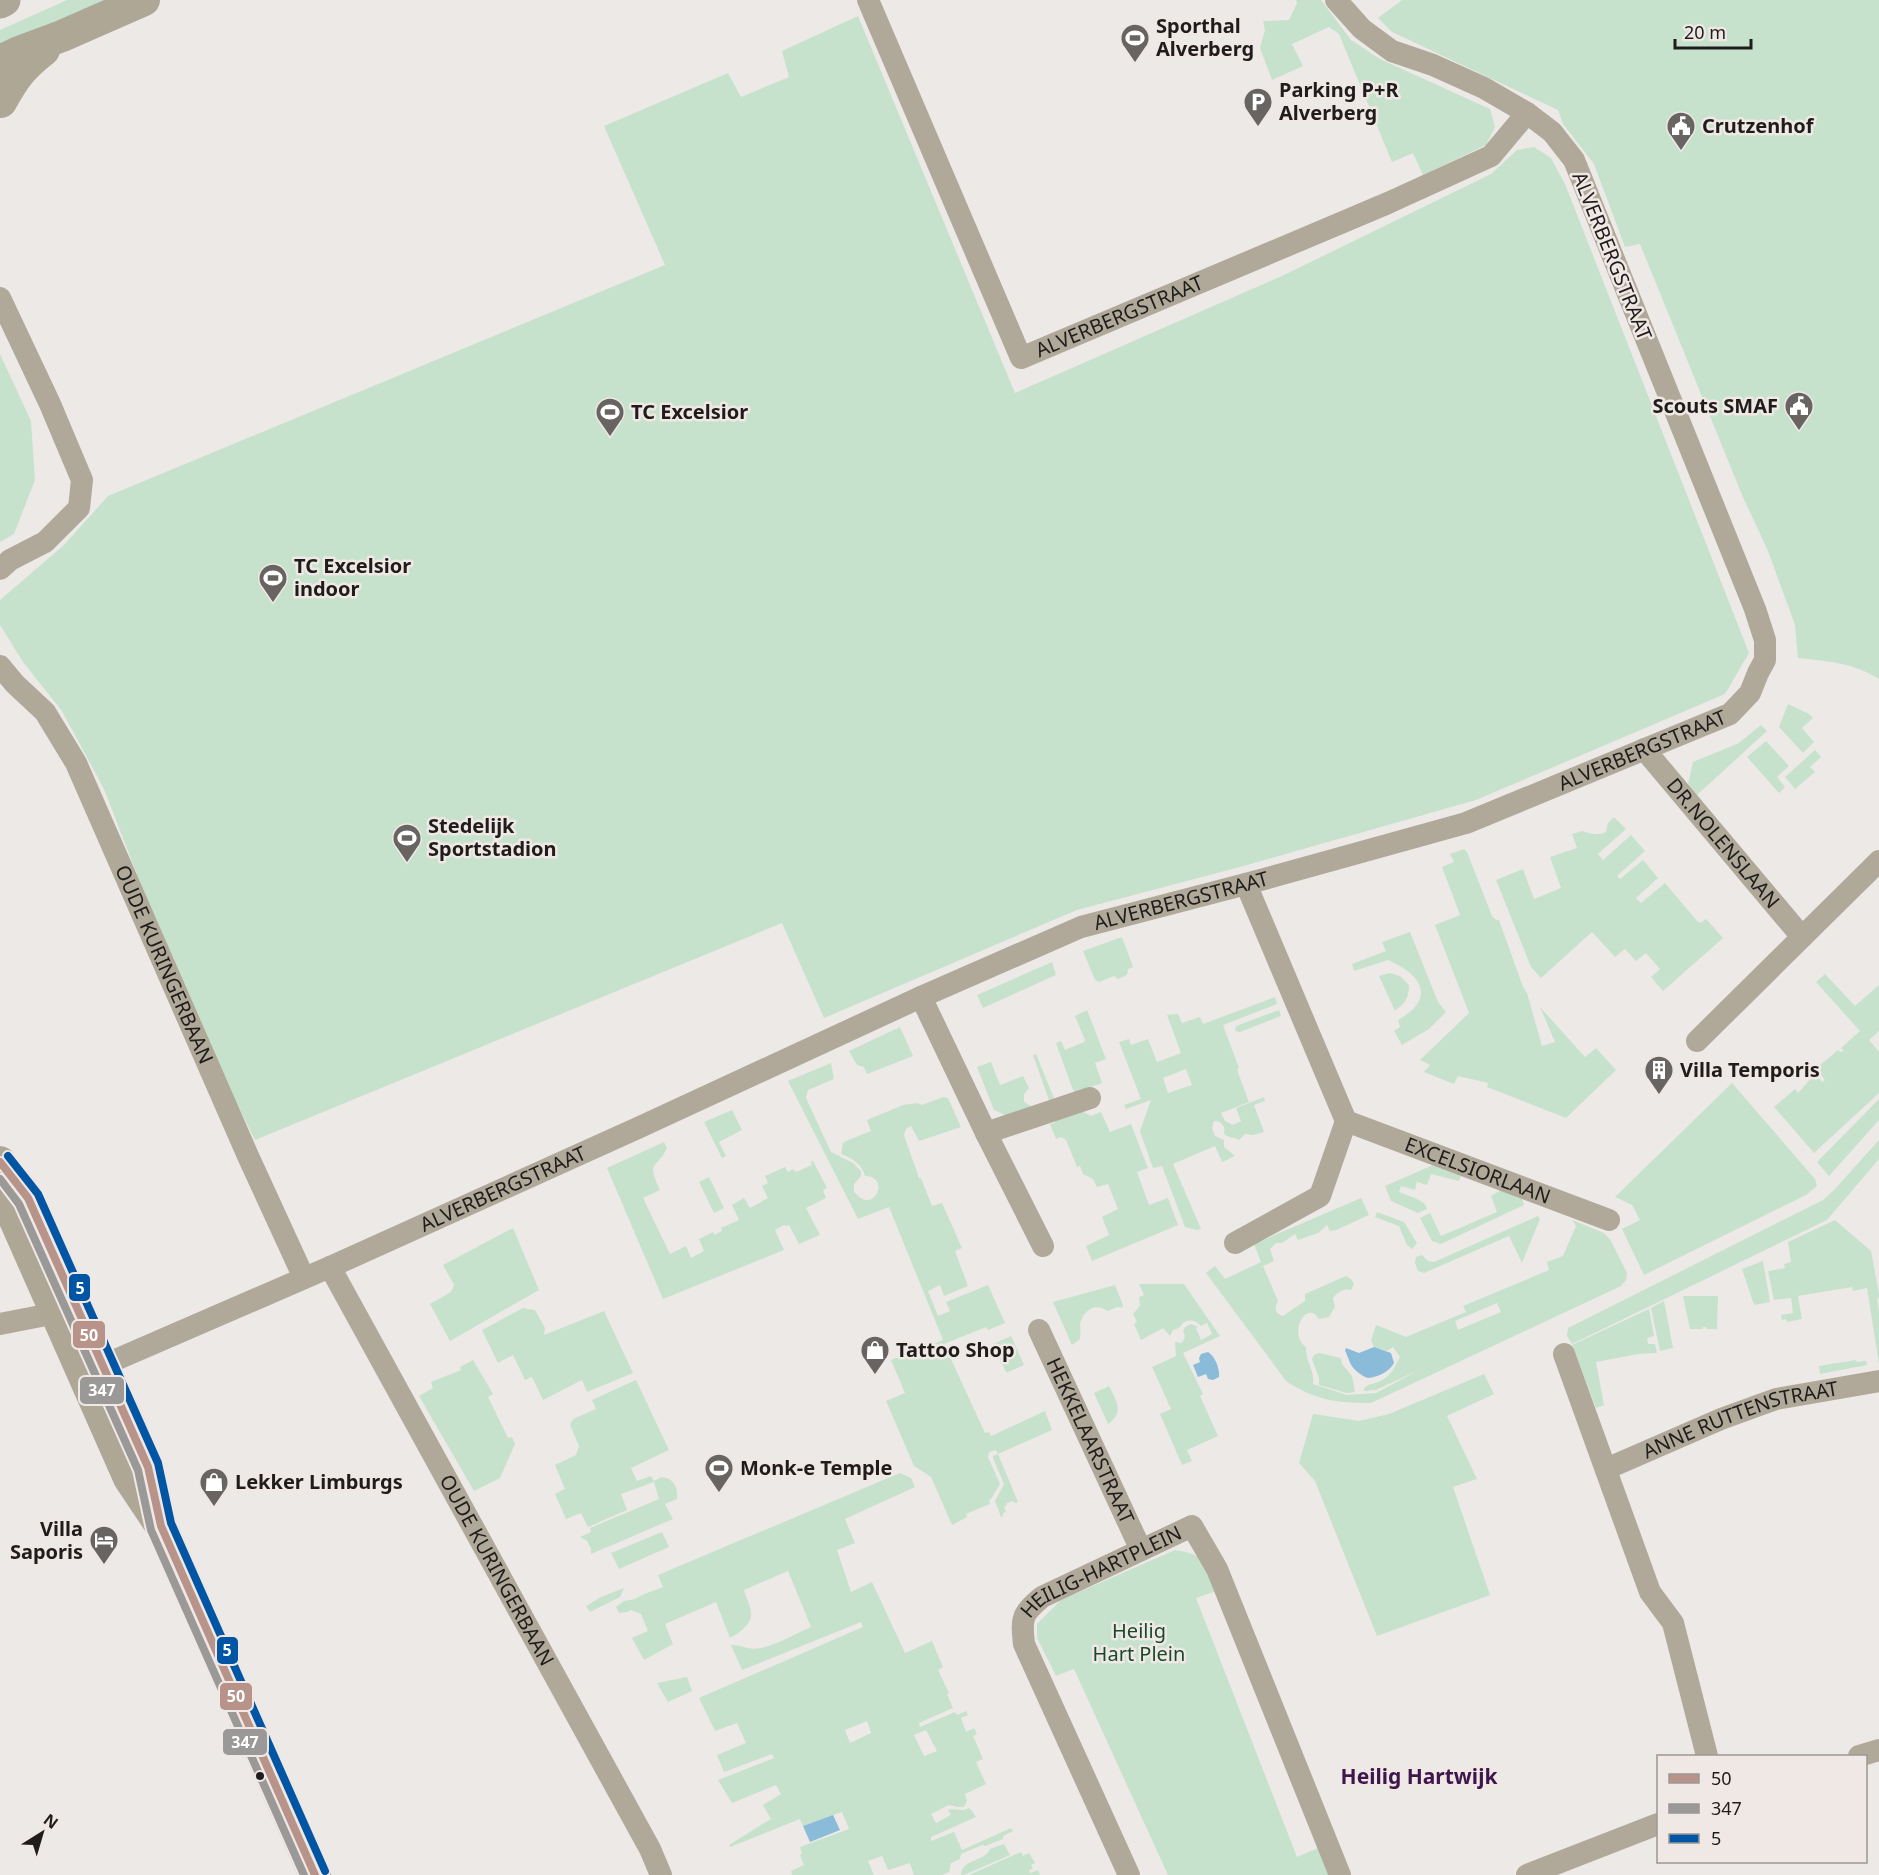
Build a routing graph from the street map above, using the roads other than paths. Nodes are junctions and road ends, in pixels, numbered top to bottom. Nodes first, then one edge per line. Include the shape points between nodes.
1 (144, 0) edge
2 (868, 0) edge
3 (1336, 0) edge
4 (62, 36) junction
5 (0, 61) edge
6 (0, 107) edge
7 (1527, 113) junction
8 (0, 298) edge
9 (0, 569) edge
10 (0, 666) edge
11 (1644, 748) junction
12 (1879, 861) edge
13 (1246, 884) junction
14 (1802, 937) junction
15 (921, 997) junction
16 (1697, 1041) dead end
17 (1090, 1098) dead end
18 (1346, 1121) junction
19 (986, 1133) junction
20 (0, 1162) edge
21 (1609, 1220) dead end
22 (1235, 1243) dead end
23 (1043, 1246) dead end
24 (330, 1267) junction
25 (304, 1278) junction
26 (66, 1311) junction
27 (0, 1324) edge
28 (1039, 1330) dead end
29 (1564, 1354) dead end
30 (94, 1371) junction
31 (1879, 1381) edge
32 (1606, 1469) junction
33 (1141, 1550) junction
34 (1879, 1750) edge
35 (1707, 1755) edge
36 (1862, 1755) edge
37 (1657, 1825) edge
38 (315, 1875) edge
39 (662, 1875) edge
40 (1129, 1875) edge
41 (1340, 1875) edge
42 (1527, 1875) edge

1 - 4 main road
2 - 7 street, ALVERBERGSTRAAT via 1021,358 1491,156
3 - 7 street, ALVERBERGSTRAAT via 1362,28 1392,51 1484,88
4 - 5 main road
4 - 6 main road via 14,77
7 - 11 street, ALVERBERGSTRAAT via 1552,132 1574,160 1765,640 1764,660 1750,693 1730,714
8 - 9 street via 82,480 79,508 45,542
10 - 25 street, OUDE KURINGERBAAN via 45,712 76,763
11 - 13 street, ALVERBERGSTRAAT via 1466,823
11 - 14 street, DR.NOLENSLAAN
12 - 14 street
13 - 15 street, ALVERBERGSTRAAT via 1082,927
13 - 18 street
14 - 16 street
15 - 19 street
15 - 24 street, ALVERBERGSTRAAT
17 - 19 street
18 - 21 street, EXCELSIORLAAN
18 - 22 street via 1320,1196
19 - 23 street
20 - 26 main road via 11,1211
24 - 25 street, ALVERBERGSTRAAT
24 - 39 street, OUDE KURINGERBAAN
25 - 30 street, ALVERBERGSTRAAT
26 - 27 street
26 - 30 main road
28 - 33 street, HEKKELAARSTRAAT
29 - 32 street
30 - 38 main road via 129,1478 161,1526
31 - 32 street, ANNE RUTTENSTRAAT via 1776,1399
32 - 35 street via 1650,1592 1673,1623
33 - 40 street, HEILIG-HARTPLEIN via 1042,1597 1028,1609 1022,1623 1024,1644
33 - 41 street, HEILIG-HARTPLEIN via 1192,1526 1217,1569
34 - 36 street
37 - 42 street

